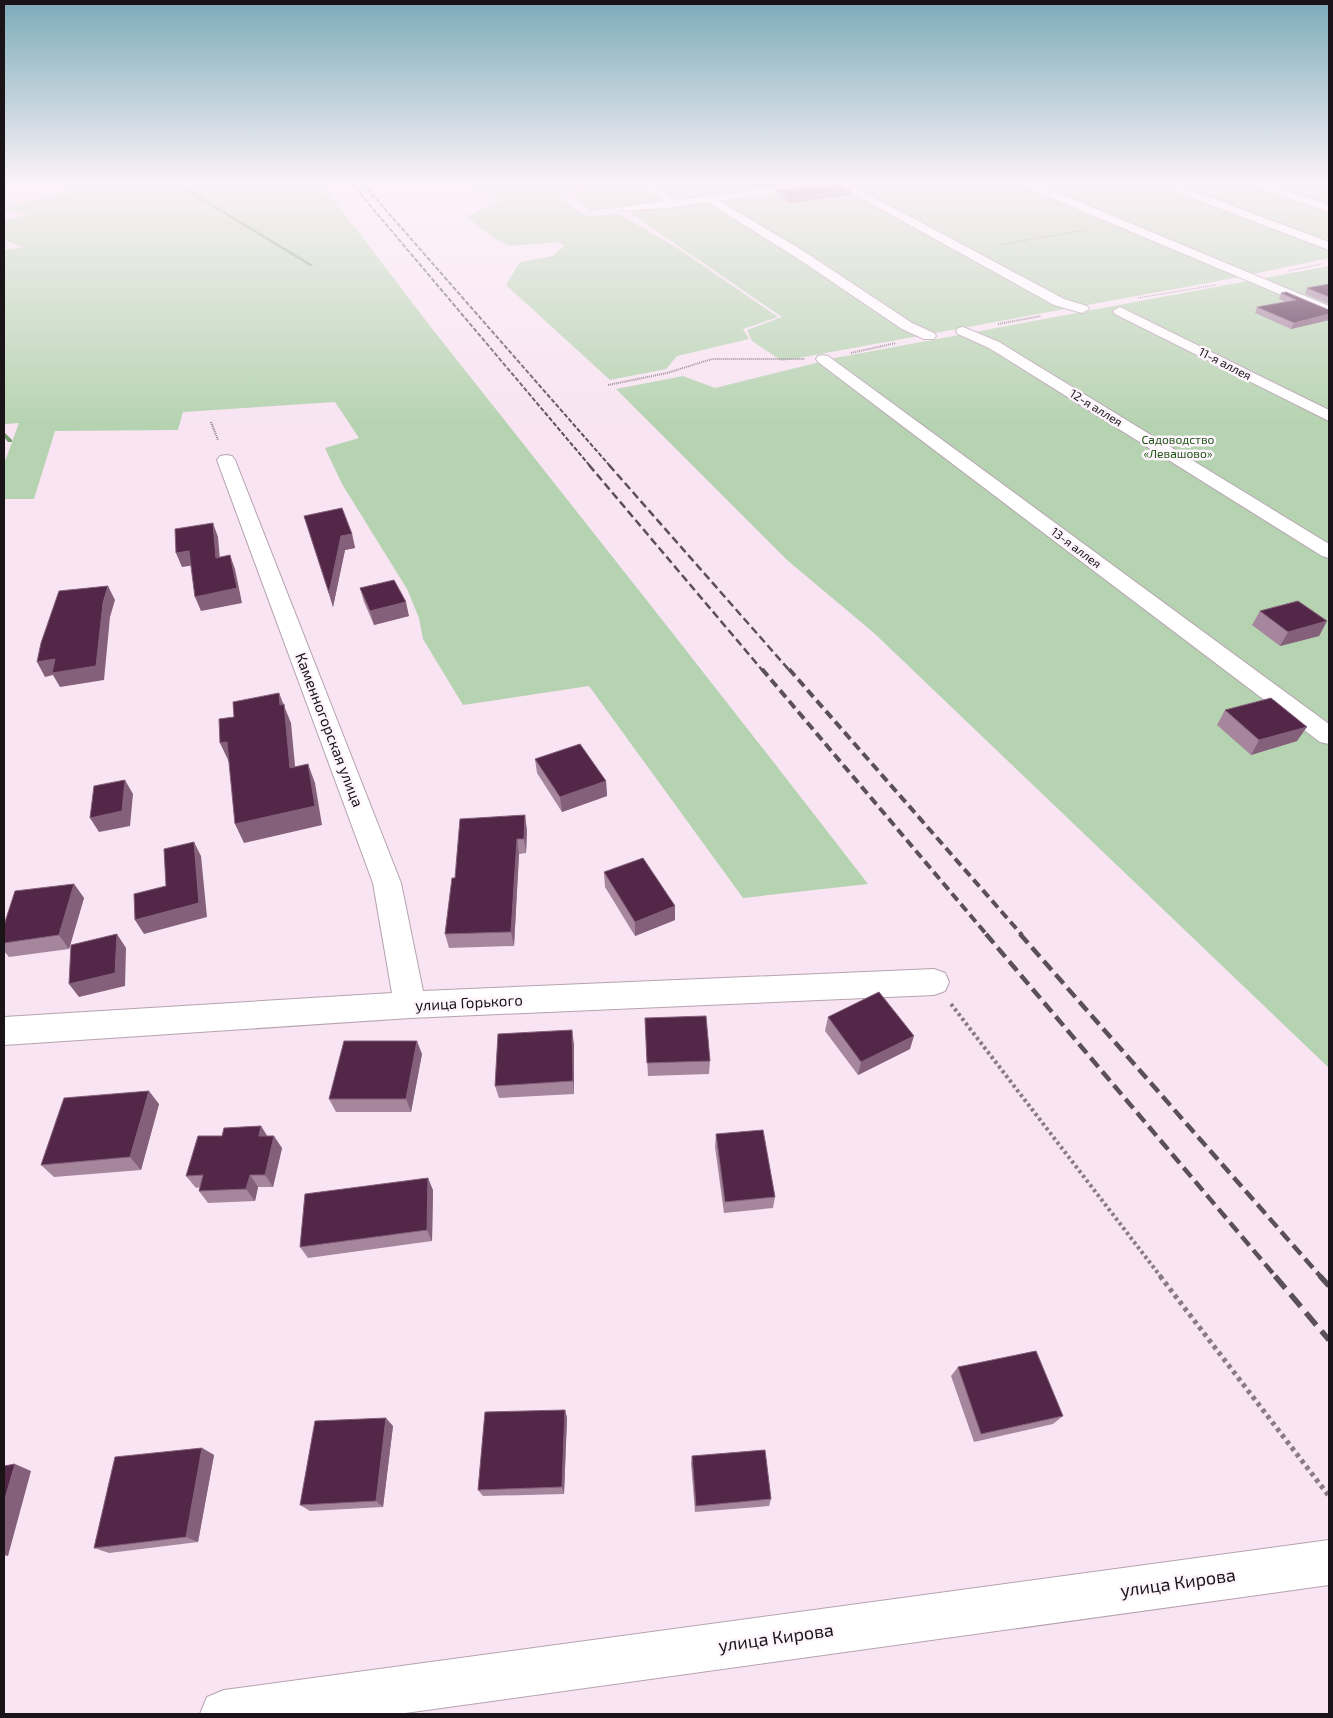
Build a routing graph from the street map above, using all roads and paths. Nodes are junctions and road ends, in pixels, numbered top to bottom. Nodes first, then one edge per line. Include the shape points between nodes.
1 (815, 264) edge
2 (988, 264) edge
3 (1219, 264) edge
4 (1082, 308) dead end
5 (1120, 311) dead end
6 (1329, 312) edge
7 (1303, 318) edge
8 (963, 331) dead end
9 (929, 336) dead end
10 (823, 359) dead end
11 (1329, 416) edge
12 (226, 460) dead end
13 (1329, 552) edge
14 (1329, 736) edge
15 (934, 982) joint
16 (410, 1005) junction
17 (4, 1031) edge
18 (1329, 1496) edge
19 (1329, 1562) edge
20 (224, 1714) edge

1 - 9 street via 906,326
2 - 4 street via 1060,302
3 - 6 street
5 - 11 street, 11-я аллея
6 - 7 street
8 - 13 street, 12-я аллея via 994,346
10 - 14 street, 13-я аллея
12 - 16 street, Каменногорская улица via 387,882
15 - 16 street, улица Горького
15 - 18 path
16 - 17 street, улица Горького
19 - 20 street, улица Кирова

